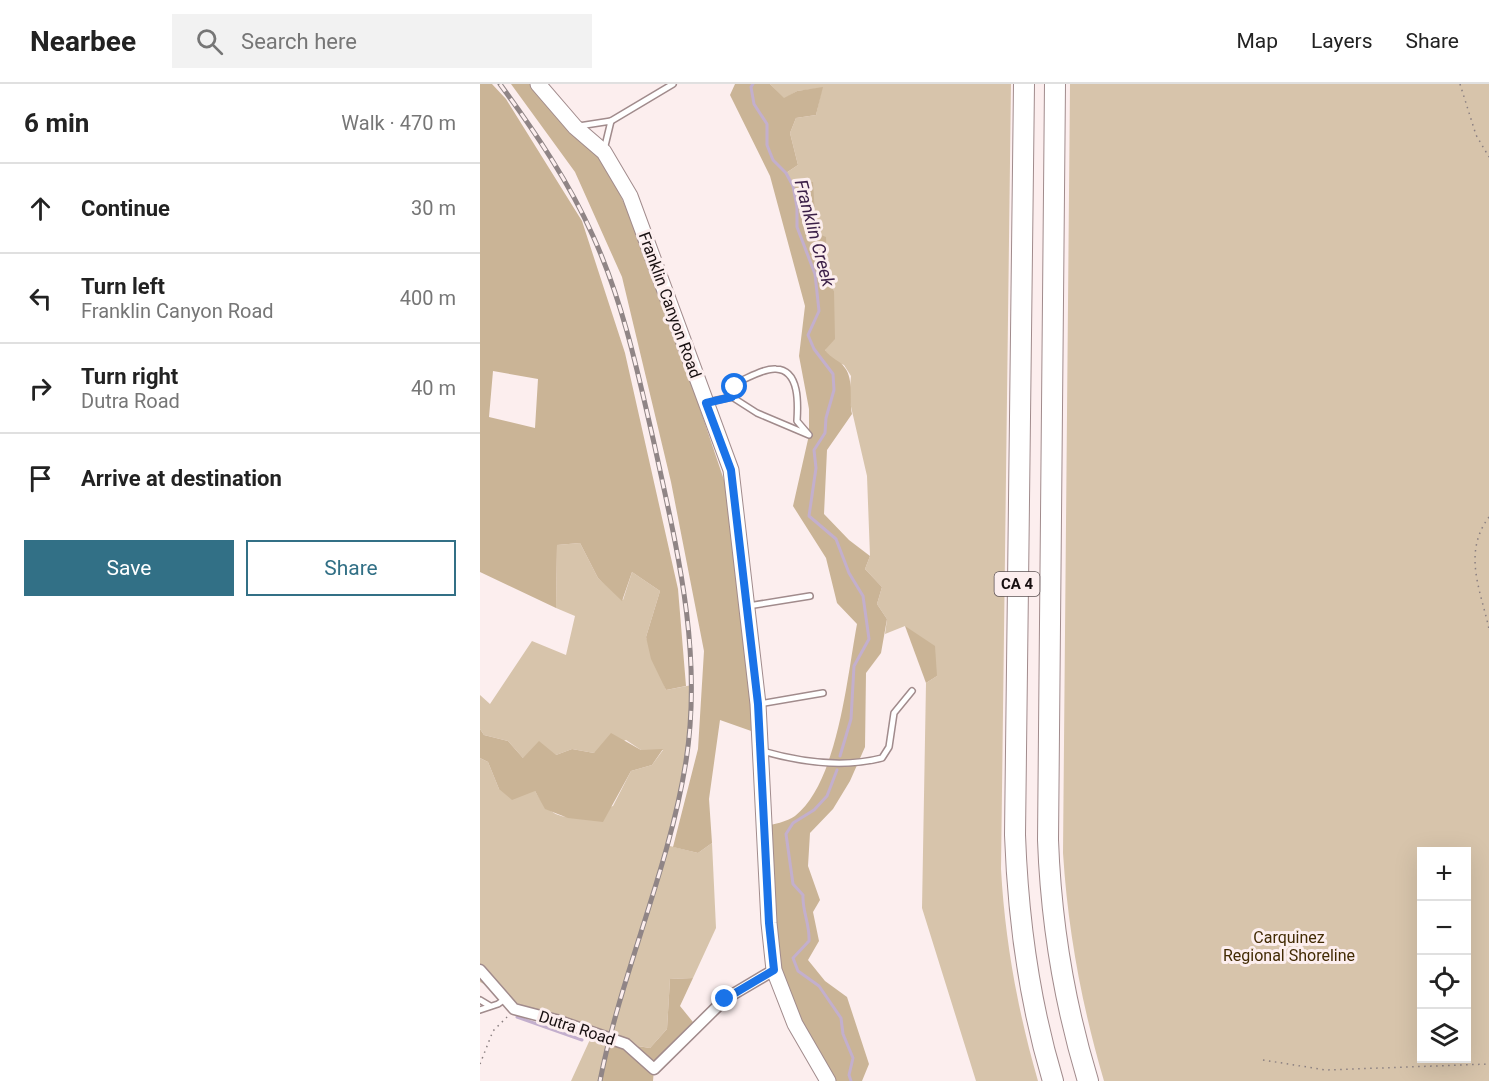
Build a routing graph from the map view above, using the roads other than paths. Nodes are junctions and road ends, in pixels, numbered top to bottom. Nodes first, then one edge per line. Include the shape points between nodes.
1 (538, 84) edge
2 (673, 84) edge
3 (1024, 84) edge
4 (1055, 84) edge
5 (611, 121) junction
6 (575, 127) junction
7 (604, 152) junction
8 (732, 397) junction
9 (706, 403) junction
10 (810, 596) dead end
11 (747, 606) junction
12 (912, 692) dead end
13 (823, 693) dead end
14 (758, 704) junction
15 (761, 751) junction
16 (480, 970) edge
17 (774, 970) junction
18 (505, 999) junction
19 (480, 1000) edge
20 (490, 1006) junction
21 (480, 1010) edge
22 (828, 1081) edge
23 (1053, 1081) edge
24 (1088, 1081) edge

1 - 6 street, Franklin Canyon Road
2 - 5 lane
3 - 23 highway, CA 4 via 1015,846 1027,969
4 - 24 highway, CA 4 via 1048,840 1061,973
5 - 6 lane
5 - 7 lane
6 - 7 street, Franklin Canyon Road
7 - 9 street, Franklin Canyon Road via 630,196
8 - 8 lane via 757,412 809,435 797,421 799,402 795,386 782,370 740,381
8 - 9 lane
9 - 11 street, Franklin Canyon Road via 731,470
10 - 11 lane
11 - 14 street, Franklin Canyon Road
12 - 15 lane via 894,713 889,747 882,758 867,762 801,762
13 - 14 lane
14 - 15 street, Franklin Canyon Road
15 - 17 street, Franklin Canyon Road
16 - 18 street
17 - 18 street, Dutra Road via 725,999 654,1069 626,1044 514,1010
17 - 22 street, Franklin Canyon Road via 795,1024
18 - 20 lane
19 - 20 lane
20 - 21 lane

